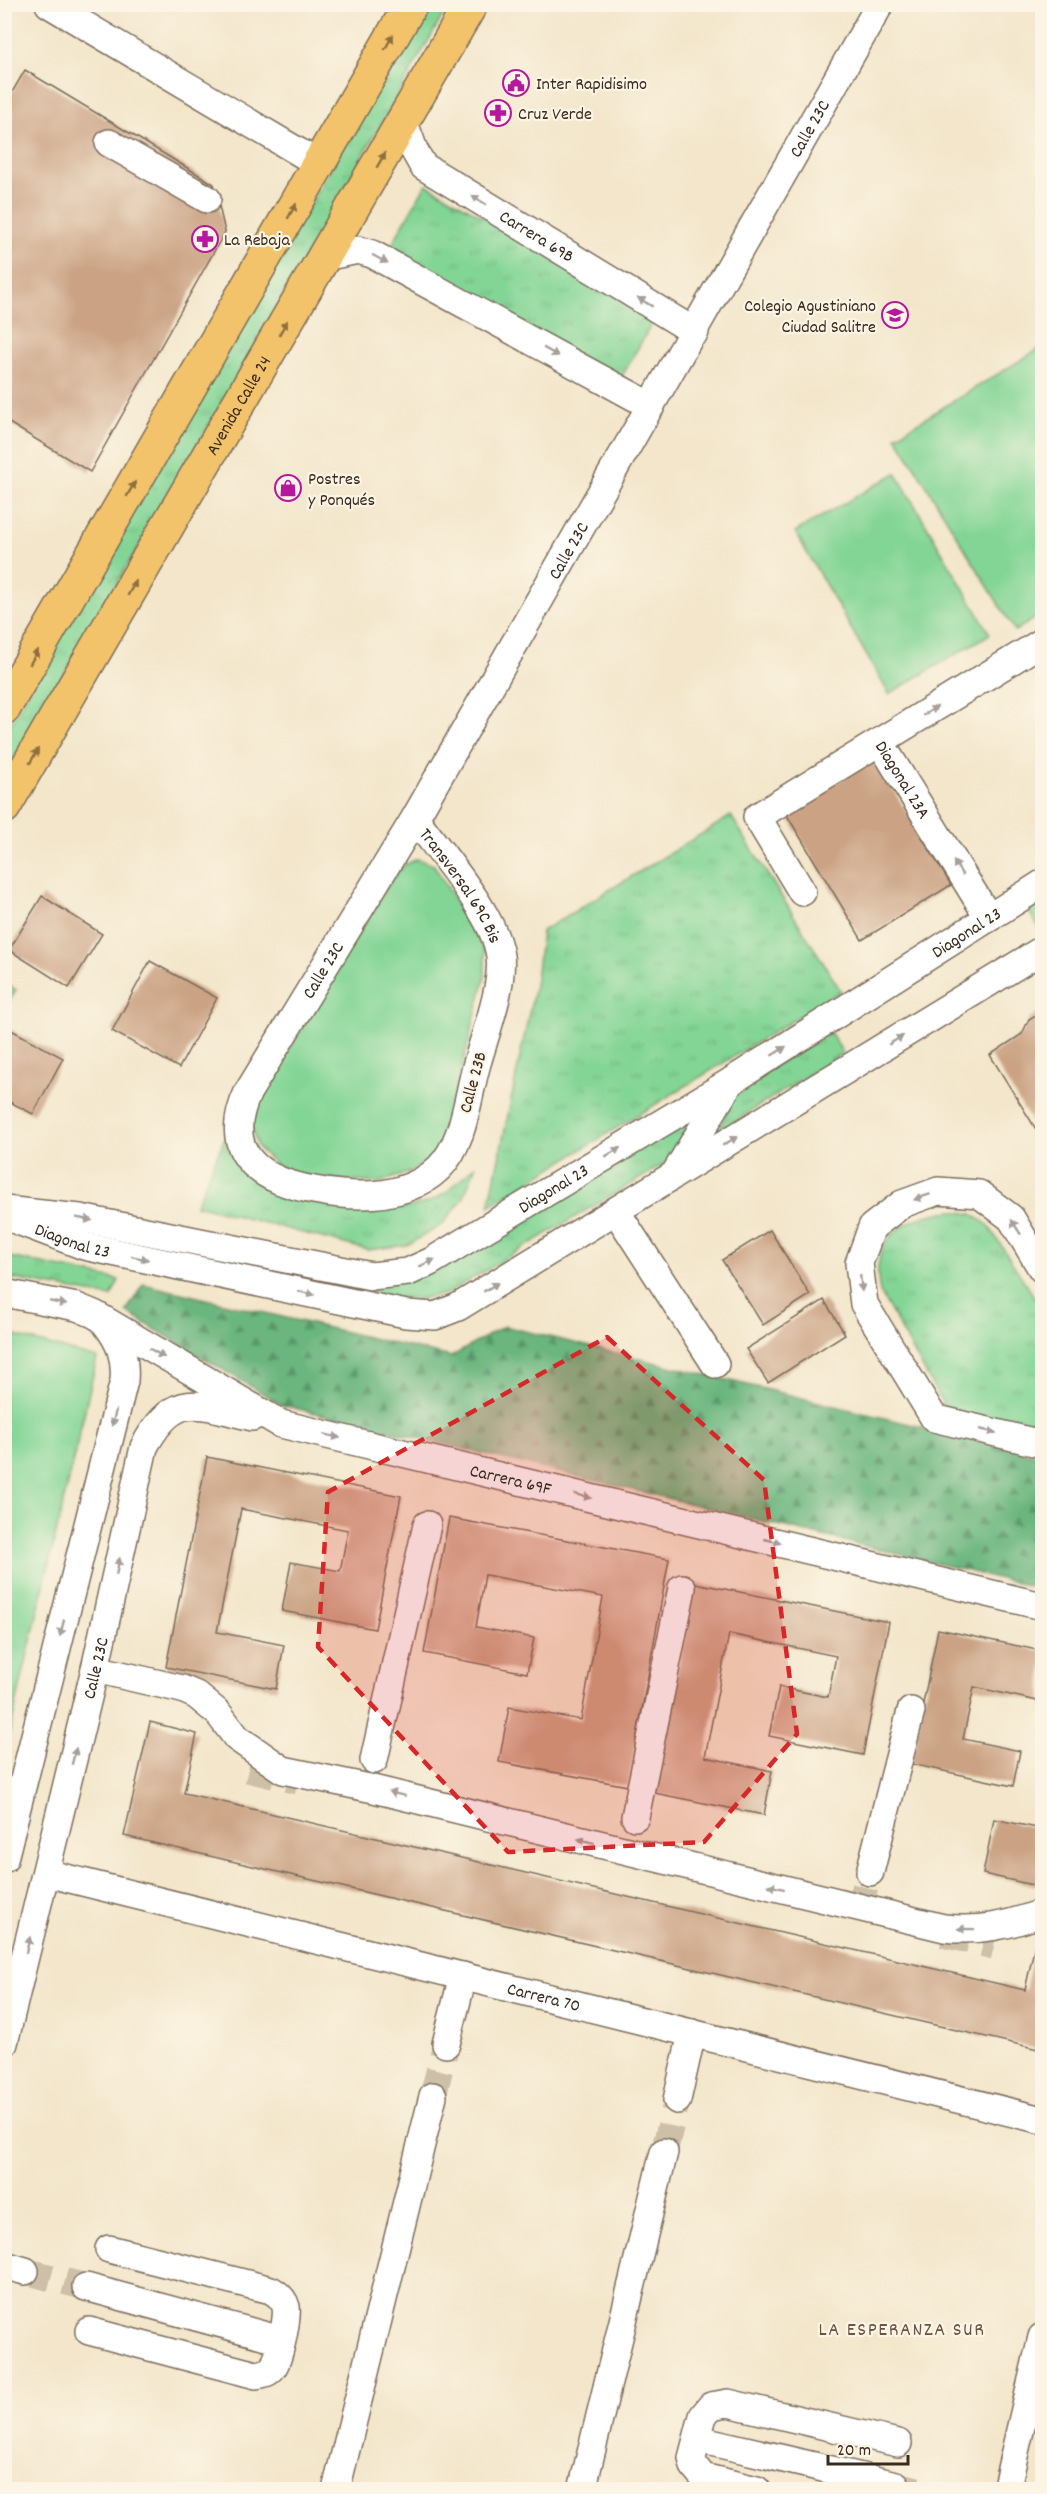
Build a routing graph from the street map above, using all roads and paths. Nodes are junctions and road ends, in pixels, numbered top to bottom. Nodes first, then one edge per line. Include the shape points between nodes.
1 (49, 4) edge
2 (411, 4) edge
3 (471, 4) edge
4 (880, 4) edge
5 (404, 120) junction
6 (109, 142) dead end
7 (319, 164) junction
8 (207, 199) dead end
9 (324, 257) junction
10 (695, 332) junction
11 (651, 406) junction
12 (1042, 642) edge
13 (4, 708) edge
14 (880, 742) junction
15 (4, 807) edge
16 (415, 818) junction
17 (1042, 884) edge
18 (802, 892) dead end
19 (989, 918) junction
20 (1042, 950) edge
21 (501, 957) joint
22 (730, 1082) junction
23 (674, 1175) junction
24 (410, 1186) joint
25 (4, 1210) edge
26 (616, 1211) junction
27 (4, 1216) edge
28 (1042, 1269) edge
29 (4, 1293) edge
30 (106, 1324) junction
31 (715, 1364) dead end
32 (281, 1424) junction
33 (1042, 1444) edge
34 (427, 1525) dead end
35 (682, 1588) dead end
36 (1042, 1606) edge
37 (95, 1669) junction
38 (196, 1695) junction
39 (911, 1711) dead end
40 (374, 1760) dead end
41 (248, 1769) tunnel mouth
42 (635, 1817) dead end
43 (4, 1859) edge
44 (870, 1872) tunnel mouth
45 (46, 1873) junction
46 (1042, 1913) edge
47 (1042, 1930) edge
48 (994, 1946) tunnel mouth
49 (463, 1976) junction
50 (692, 2033) junction
51 (4, 2043) edge
52 (446, 2044) tunnel mouth
53 (434, 2096) tunnel mouth
54 (676, 2100) tunnel mouth
55 (1042, 2120) edge
56 (664, 2152) tunnel mouth
57 (109, 2249) dead end
58 (86, 2287) tunnel mouth
59 (89, 2331) dead end
60 (1042, 2337) edge
61 (281, 2340) junction
62 (698, 2439) junction
63 (898, 2443) dead end
64 (896, 2485) dead end
65 (336, 2490) edge
66 (582, 2490) edge
67 (757, 2490) edge
68 (1006, 2490) edge

1 - 7 street
7 -> 2 main road
3 - 5 main road, Avenida Calle 24
4 - 10 street, Calle 23C
9 -> 5 main road, Avenida Calle 24
10 -> 5 street, Carrera 69B via 423,165
6 - 8 street
13 -> 7 main road
9 -> 11 street via 358,250 372,254
15 -> 9 main road, Avenida Calle 24
10 - 11 street, Calle 23C
11 - 16 street, Calle 23C
14 -> 12 street, Diagonal 23A
14 - 18 street via 757,817
19 -> 14 street, Diagonal 23A
16 - 21 street, Transversal 69C Bis via 493,927
16 - 24 street, Calle 23C via 240,1108 244,1151 258,1170 292,1186 345,1196 378,1195
17 - 19 street, Diagonal 23
22 -> 19 street, Diagonal 23
23 -> 20 street, Diagonal 23
21 - 24 street, Calle 23B via 496,998 455,1147 438,1169
22 - 23 street
25 -> 22 street, Diagonal 23 via 80,1218 371,1276 408,1272
23 - 26 street, Diagonal 23
27 -> 26 street, Diagonal 23 via 84,1246 423,1317 458,1307
26 - 31 street
28 -> 33 street via 1011,1218 979,1194 938,1191 902,1204 872,1227 859,1263 864,1304 934,1418
29 -> 30 street, Carrera 69F via 77,1307
30 -> 32 street, Carrera 69F
30 -> 43 street via 119,1342 124,1381
32 -> 36 street, Carrera 69F
37 -> 32 street, Calle 23C via 144,1447 156,1425 180,1406 193,1404
34 - 40 street
35 - 42 street
37 - 38 street
45 -> 37 street, Calle 23C
38 - 41 street via 221,1743
46 -> 38 street via 1007,1926 944,1928 380,1790 287,1772 237,1738 218,1713
39 - 44 street
45 - 49 street, Carrera 70
51 -> 45 street, Calle 23C
47 - 48 street
49 - 50 street, Carrera 70
49 - 52 street
50 - 54 street
50 - 55 street, Carrera 70
53 - 65 street
56 - 66 street
57 - 61 street via 271,2290 285,2305
58 - 61 street
59 - 61 street via 256,2375 275,2365
60 - 68 street
62 - 63 street via 703,2416 719,2402
62 - 64 street
62 - 67 street via 692,2458 697,2472 703,2477

